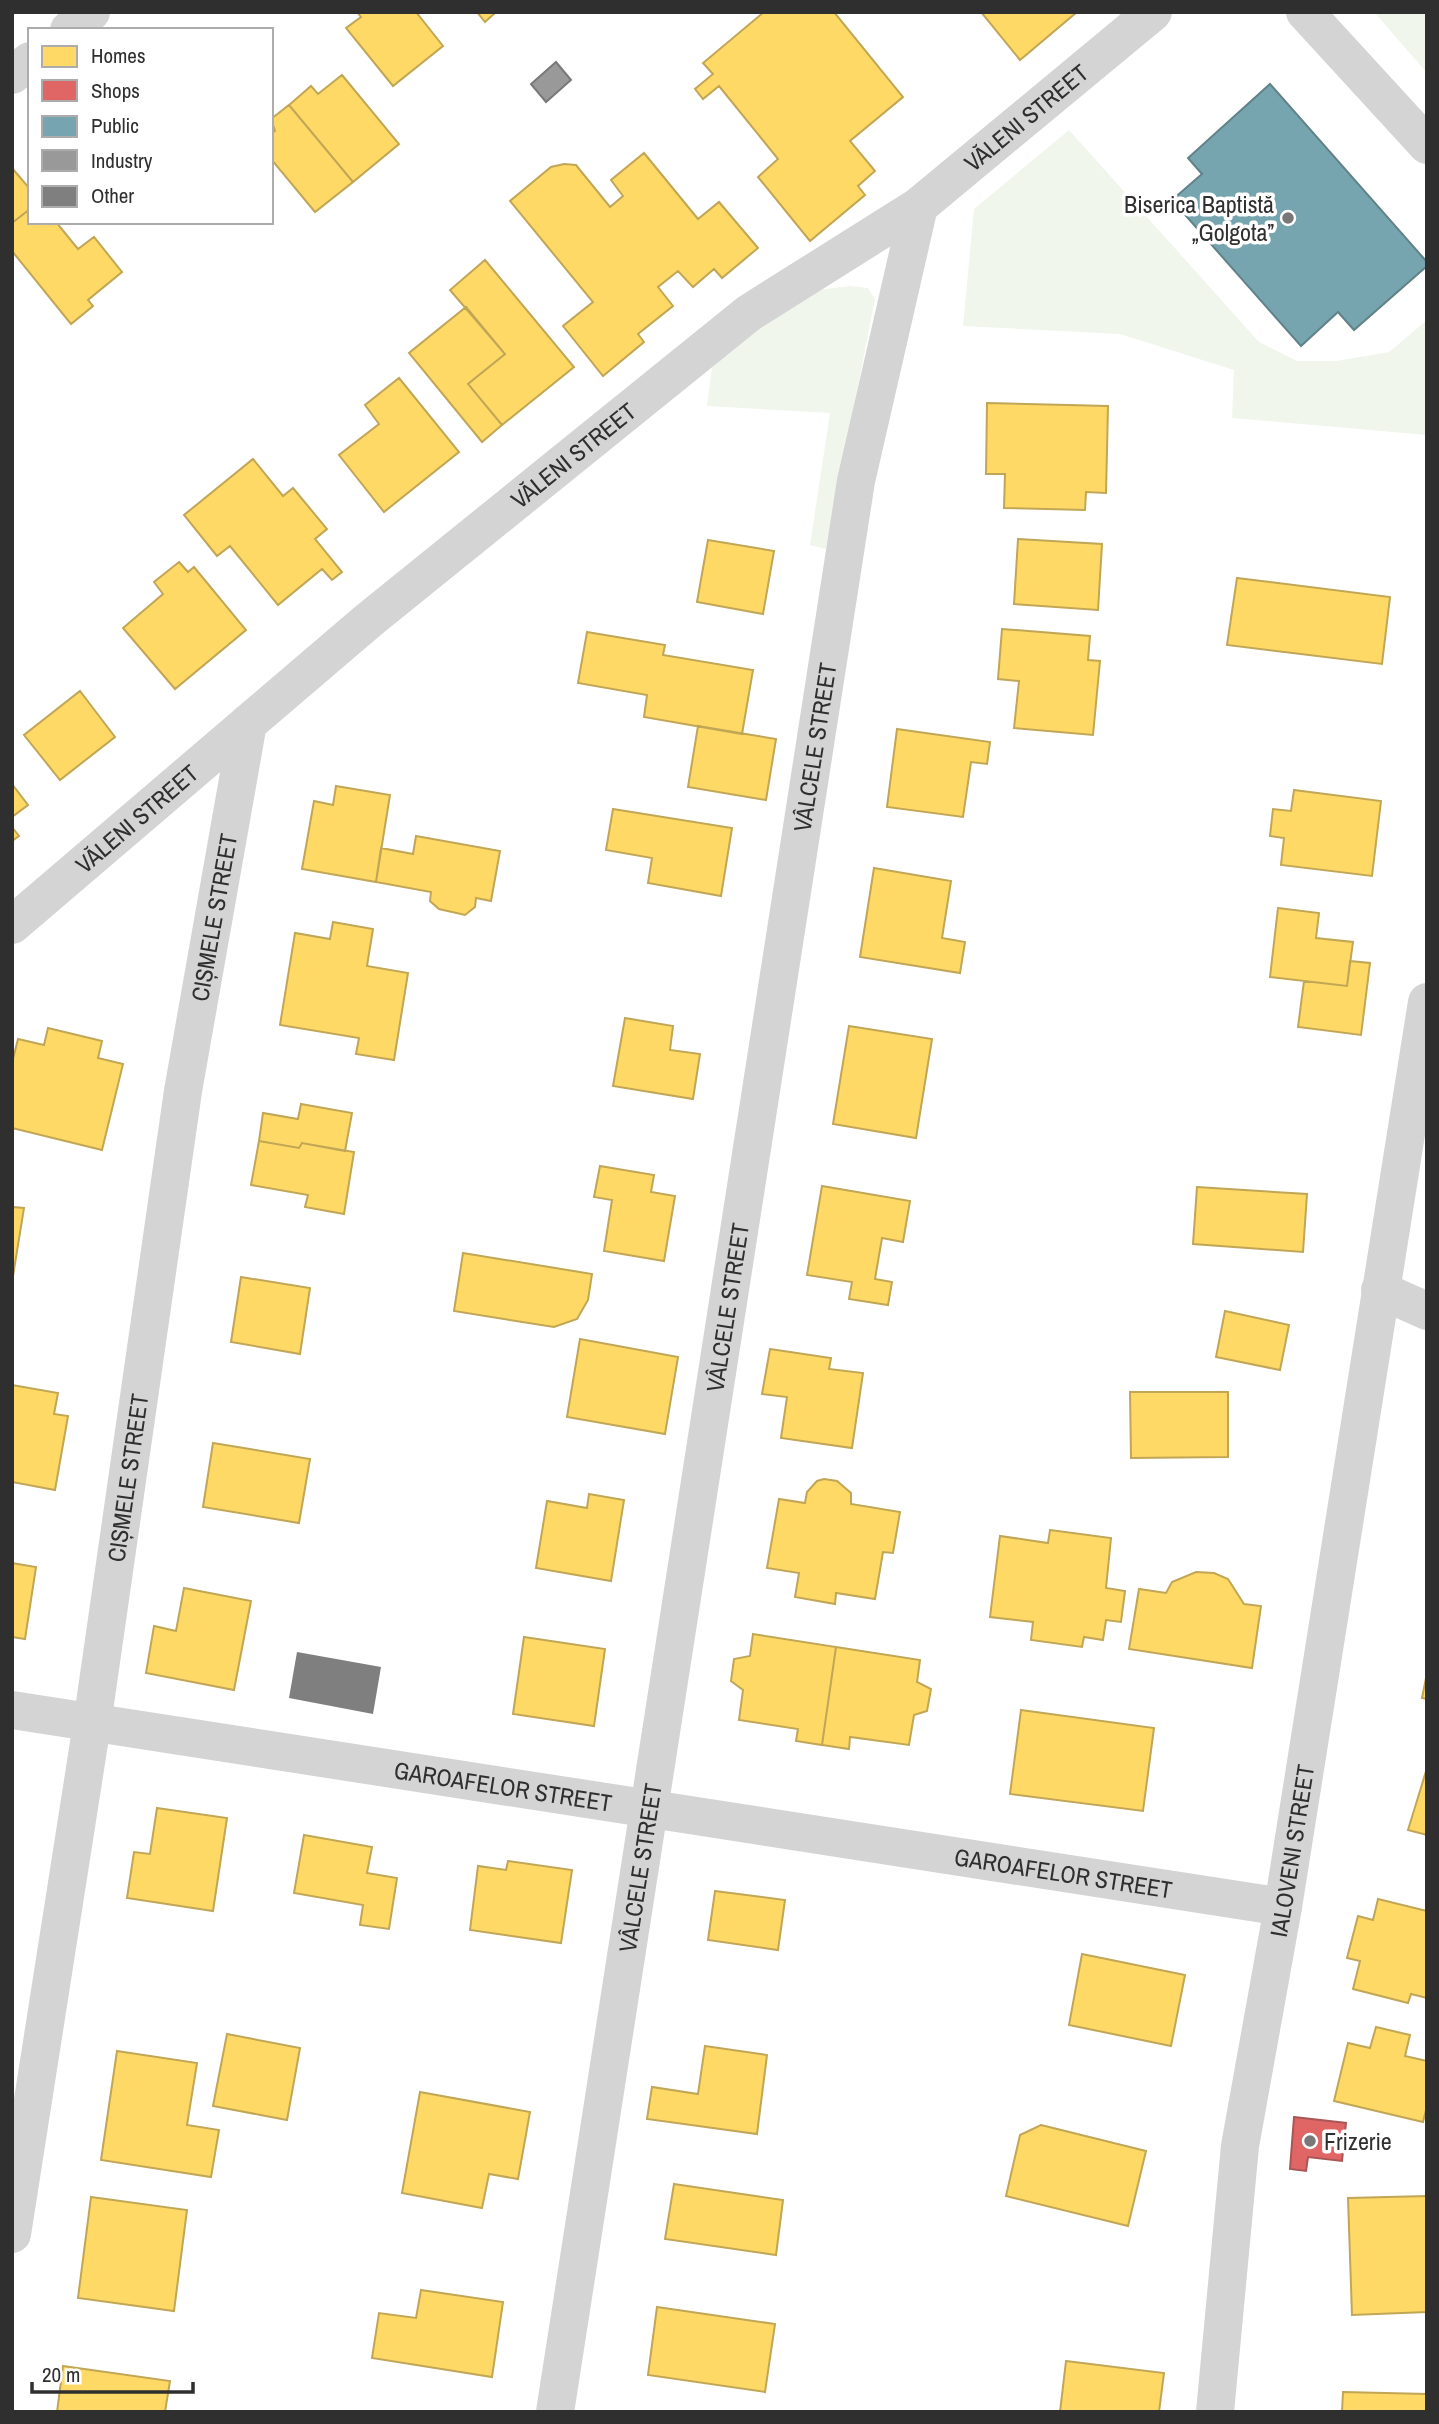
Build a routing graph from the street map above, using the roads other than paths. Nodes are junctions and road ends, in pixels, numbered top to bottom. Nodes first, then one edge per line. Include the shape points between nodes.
1 (92, 12) edge
2 (1153, 12) edge
3 (1305, 12) edge
4 (72, 28) edge
5 (28, 63) edge
6 (12, 75) edge
7 (1427, 145) edge
8 (919, 206) junction
9 (248, 723) junction
10 (12, 925) edge
11 (1427, 1002) edge
12 (1380, 1290) junction
13 (1427, 1311) edge
14 (12, 1710) edge
15 (92, 1724) junction
16 (647, 1808) junction
17 (1283, 1907) junction
18 (12, 2234) edge
19 (555, 2412) edge
20 (1215, 2412) edge

1 - 4 street
2 - 8 street, VĂLENI STREET
3 - 7 street
5 - 6 street
8 - 9 street, VĂLENI STREET via 749,313
8 - 16 street, VÂLCELE STREET via 856,481
9 - 10 street, VĂLENI STREET
9 - 15 street, CIȘMELE STREET via 183,1091
11 - 12 street, IALOVENI STREET
12 - 13 street
12 - 17 street, IALOVENI STREET
14 - 15 street, GAROAFELOR STREET
15 - 16 street, GAROAFELOR STREET
15 - 18 street, CIȘMELE STREET
16 - 17 street, GAROAFELOR STREET
16 - 19 street, VÂLCELE STREET
17 - 20 street, IALOVENI STREET via 1240,2146

